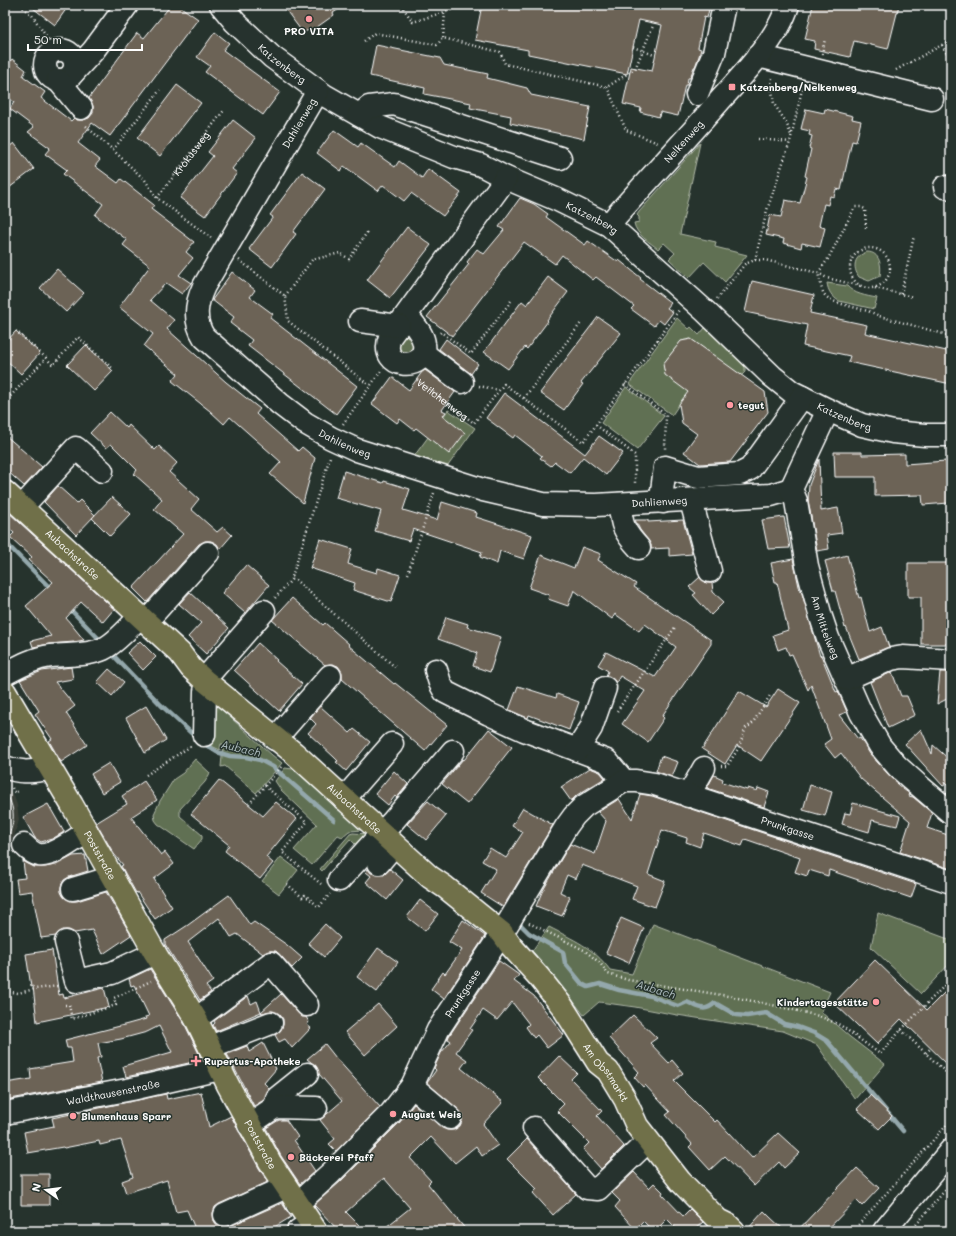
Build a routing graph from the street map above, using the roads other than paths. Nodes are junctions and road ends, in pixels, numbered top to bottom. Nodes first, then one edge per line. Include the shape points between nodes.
1 (127, 5) edge
2 (221, 5) edge
3 (724, 5) edge
4 (788, 5) edge
5 (758, 56) junction
6 (318, 91) junction
7 (697, 94) dead end
8 (932, 99) dead end
9 (359, 115) junction
10 (83, 116) road end
11 (560, 158) dead end
12 (506, 178) junction
13 (609, 225) junction
14 (360, 321) dead end
15 (403, 321) junction
16 (423, 346) junction
17 (462, 382) dead end
18 (802, 397) junction
19 (828, 410) junction
20 (951, 435) edge
21 (102, 471) dead end
22 (791, 489) junction
23 (5, 492) edge
24 (691, 501) junction
25 (663, 502) junction
26 (620, 504) junction
27 (22, 507) junction
28 (639, 548) dead end
29 (208, 553) dead end
30 (710, 571) dead end
31 (264, 610) road end
32 (143, 619) junction
33 (951, 660) edge
34 (436, 670) dead end
35 (5, 674) edge
36 (330, 676) dead end
37 (846, 679) junction
38 (207, 683) junction
39 (605, 688) dead end
40 (5, 692) edge
41 (200, 739) road end
42 (275, 739) junction
43 (392, 744) dead end
44 (577, 750) junction
45 (453, 751) dead end
46 (5, 767) edge
47 (710, 767) road end
48 (50, 769) junction
49 (624, 782) junction
50 (688, 796) junction
51 (344, 799) junction
52 (951, 813) edge
53 (87, 832) junction
54 (388, 839) junction
55 (24, 845) dead end
56 (379, 863) dead end
57 (113, 877) junction
58 (951, 882) edge
59 (332, 887) road end
60 (73, 889) dead end
61 (502, 933) junction
62 (66, 942) dead end
63 (155, 953) junction
64 (307, 1005) dead end
65 (562, 1006) joint
66 (196, 1019) junction
67 (271, 1022) dead end
68 (210, 1047) junction
69 (220, 1069) junction
70 (307, 1074) dead end
71 (412, 1086) junction
72 (275, 1107) junction
73 (316, 1108) dead end
74 (5, 1113) edge
75 (450, 1118) dead end
76 (249, 1125) junction
77 (534, 1128) dead end
78 (648, 1141) junction
79 (951, 1150) edge
80 (292, 1196) junction
81 (225, 1215) dead end
82 (308, 1228) edge
83 (734, 1231) edge
84 (884, 1231) edge

1 - 10 street via 93,51 65,77
2 - 6 street, Katzenberg via 266,52
3 - 7 street via 714,52
4 - 5 street, Nelkenweg via 786,13
5 - 8 street
5 - 13 street, Nelkenweg
6 - 9 street, Katzenberg
6 - 26 street, Dahlienweg via 204,286 197,310 198,324 204,337 305,423 357,450 517,499 543,504
9 - 11 street via 369,107 394,104
9 - 12 street, Katzenberg via 380,127 454,157 481,165
12 - 13 street, Katzenberg
12 - 15 street
13 - 18 street, Katzenberg via 706,312 783,386
14 - 15 street
15 - 16 street via 421,334
15 - 16 street via 388,341 388,353 392,359 411,364 417,361
16 - 17 street
18 - 19 street, Katzenberg
18 - 25 street via 750,469 745,472 698,477 665,467
19 - 20 street, Katzenberg via 862,425 893,432
19 - 22 street
21 - 27 street via 76,448
22 - 24 street, Dahlienweg via 770,495
22 - 37 street, Am Mittelweg via 796,501 807,566 821,618
23 - 27 main road, Aubachstraße
24 - 25 street, Dahlienweg
24 - 30 street
25 - 26 street, Dahlienweg
26 - 28 street via 620,518 624,529
27 - 32 main road, Aubachstraße
29 - 32 street
31 - 38 street
32 - 35 street via 103,649 36,659
32 - 38 main road, Aubachstraße via 180,653
33 - 37 street via 903,657 891,659
34 - 44 street via 445,692 524,730
36 - 42 street
37 - 52 street, Am Mittelweg via 864,720 880,746 897,766
38 - 41 street
38 - 42 main road, Aubachstraße
39 - 44 street via 591,728
40 - 48 main road, Poststraße
42 - 51 main road, Aubachstraße
43 - 51 street
44 - 49 street via 608,761
45 - 54 street
46 - 48 street via 24,772
47 - 50 street
48 - 53 main road, Poststraße
49 - 50 street, Prunkgasse via 655,784
49 - 61 street, Prunkgasse via 584,806 574,816
50 - 58 street, Prunkgasse
51 - 54 main road, Aubachstraße
53 - 55 street via 46,855 33,853
53 - 57 main road, Poststraße
54 - 56 street
54 - 59 street
54 - 61 main road, Aubachstraße via 430,877
57 - 60 street
57 - 63 main road, Poststraße
61 - 65 main road, Aubachstraße
61 - 71 street, Prunkgasse via 438,1030
62 - 63 street via 76,980 112,973
63 - 66 main road, Poststraße
64 - 66 street via 271,963
65 - 78 main road, Am Obstmarkt via 598,1063 608,1071 637,1126
66 - 68 main road, Poststraße
67 - 68 street
68 - 69 main road, Poststraße
69 - 74 street, Waldthausenstraße
69 - 76 main road, Poststraße
70 - 72 street via 277,1098
71 - 75 street
71 - 80 street, Prunkgasse via 391,1113 331,1173
72 - 73 street
72 - 76 street
76 - 80 main road, Poststraße
77 - 78 street via 587,1188 598,1188
78 - 83 main road, Am Obstmarkt via 680,1181 718,1220
79 - 84 street
80 - 81 street, Prunkgasse
80 - 82 main road, Poststraße

